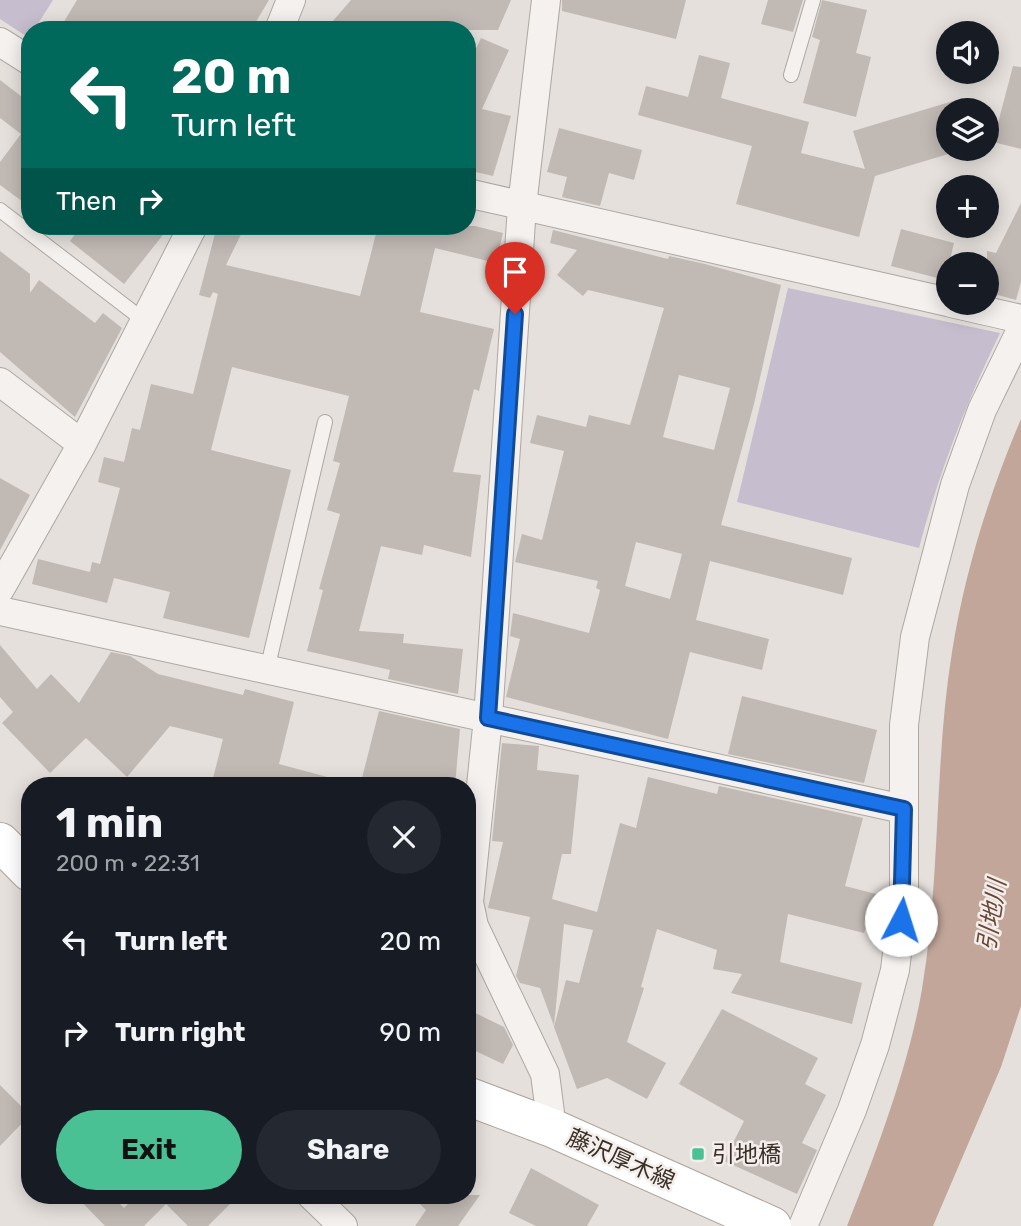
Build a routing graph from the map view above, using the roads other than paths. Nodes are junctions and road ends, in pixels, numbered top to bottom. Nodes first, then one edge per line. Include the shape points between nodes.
1 (291, 0) edge
2 (546, 0) edge
3 (813, 0) edge
4 (282, 21) edge
5 (0, 42) edge
6 (21, 55) edge
7 (791, 75) dead end
8 (476, 195) edge
9 (523, 206) junction
10 (0, 210) edge
11 (21, 226) edge
12 (33, 235) edge
13 (189, 235) edge
14 (936, 299) edge
15 (999, 313) edge
16 (1021, 318) edge
17 (146, 322) junction
18 (1021, 330) edge
19 (0, 382) edge
20 (325, 422) dead end
21 (82, 444) junction
22 (0, 589) edge
23 (0, 611) edge
24 (267, 670) junction
25 (488, 718) junction
26 (904, 809) junction
27 (476, 820) edge
28 (0, 842) edge
29 (21, 863) edge
30 (476, 932) edge
31 (476, 1099) edge
32 (552, 1128) junction
33 (320, 1204) edge
34 (343, 1226) edge
35 (772, 1226) edge
36 (803, 1226) edge

1 - 4 street
2 - 9 street
3 - 7 lane
5 - 6 street
8 - 9 street
9 - 14 street
9 - 25 street
10 - 11 lane
12 - 17 lane
13 - 17 street
15 - 16 street
17 - 21 street
18 - 26 street via 982,410 955,485 915,637 904,725
19 - 21 street
20 - 24 lane
21 - 22 street
23 - 24 street
24 - 25 street
25 - 26 street
25 - 27 street
26 - 36 street via 904,895 895,970 852,1110
28 - 29 main road
30 - 32 street via 545,1074
31 - 32 main road, 藤沢厚木線
32 - 35 main road, 藤沢厚木線
33 - 34 street

